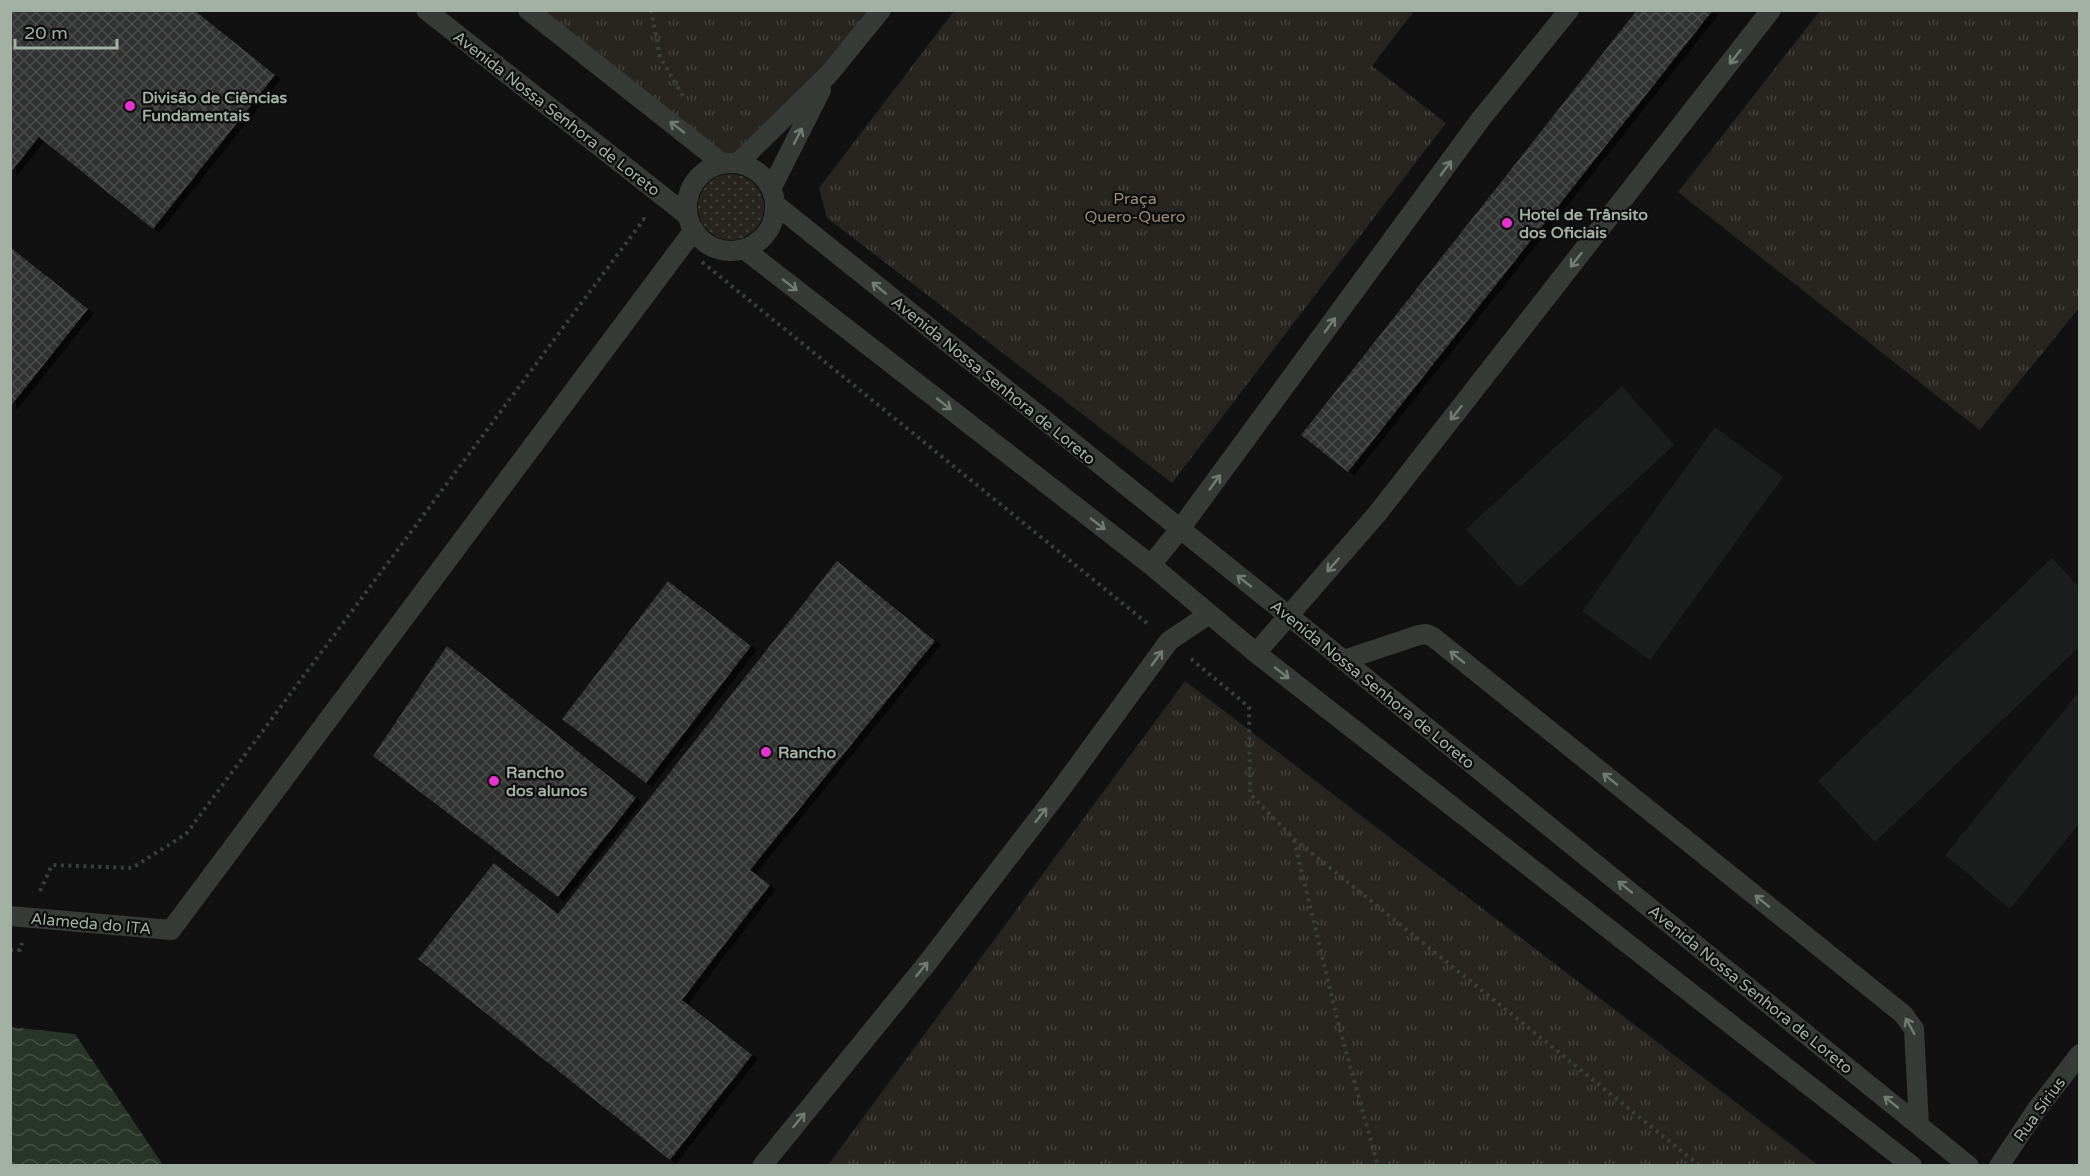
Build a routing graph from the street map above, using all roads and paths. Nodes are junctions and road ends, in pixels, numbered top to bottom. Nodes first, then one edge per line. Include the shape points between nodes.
1 (426, 10) edge
2 (528, 10) edge
3 (651, 10) edge
4 (881, 10) edge
5 (1569, 10) edge
6 (1771, 10) edge
7 (829, 74) junction
8 (689, 106) dead end
9 (730, 163) junction
10 (773, 196) junction
11 (692, 223) junction
12 (683, 247) junction
13 (744, 249) junction
14 (1180, 529) junction
15 (1151, 565) junction
16 (1209, 614) junction
17 (1289, 616) junction
18 (1168, 641) junction
19 (1256, 653) junction
20 (1344, 660) junction
21 (1294, 839) junction
22 (20, 917) edge
23 (10, 950) edge
24 (2079, 1054) edge
25 (1919, 1125) junction
26 (762, 1166) edge
27 (1378, 1166) edge
28 (1700, 1166) edge
29 (1912, 1166) edge
30 (1969, 1166) edge
31 (1999, 1166) edge

1 - 11 lane, Avenida Nossa Senhora de Loreto
9 -> 2 lane
3 - 8 path via 660,57
4 - 7 lane
14 -> 5 lane via 1480,120
6 -> 17 lane via 1377,514
7 - 9 lane
10 -> 7 lane
9 - 10 lane via 752,167 763,176
9 - 11 lane via 710,168 699,177 689,195
10 - 13 lane via 773,219 767,233
14 -> 10 lane, Avenida Nossa Senhora de Loreto
11 - 12 lane
11 - 13 lane via 704,241 716,248
12 - 18 path
12 - 22 lane, Alameda do ITA via 171,930
12 - 22 path via 644,219 186,834 132,868 52,865
13 -> 15 lane
14 - 15 lane
17 -> 14 lane, Avenida Nossa Senhora de Loreto
15 - 16 lane
16 - 18 lane
16 - 19 lane
17 - 19 lane
17 - 20 lane, Avenida Nossa Senhora de Loreto
18 - 21 path via 1249,707 1250,794
26 -> 18 lane via 928,962
19 -> 29 lane
25 -> 20 lane, Avenida Nossa Senhora de Loreto
25 -> 20 lane via 1914,1029 1903,1014 1432,637 1419,634
21 - 27 path
21 - 28 path
22 - 23 path via 20,950
24 - 31 lane, Rua Sírius
25 - 30 lane, Avenida Nossa Senhora de Loreto

